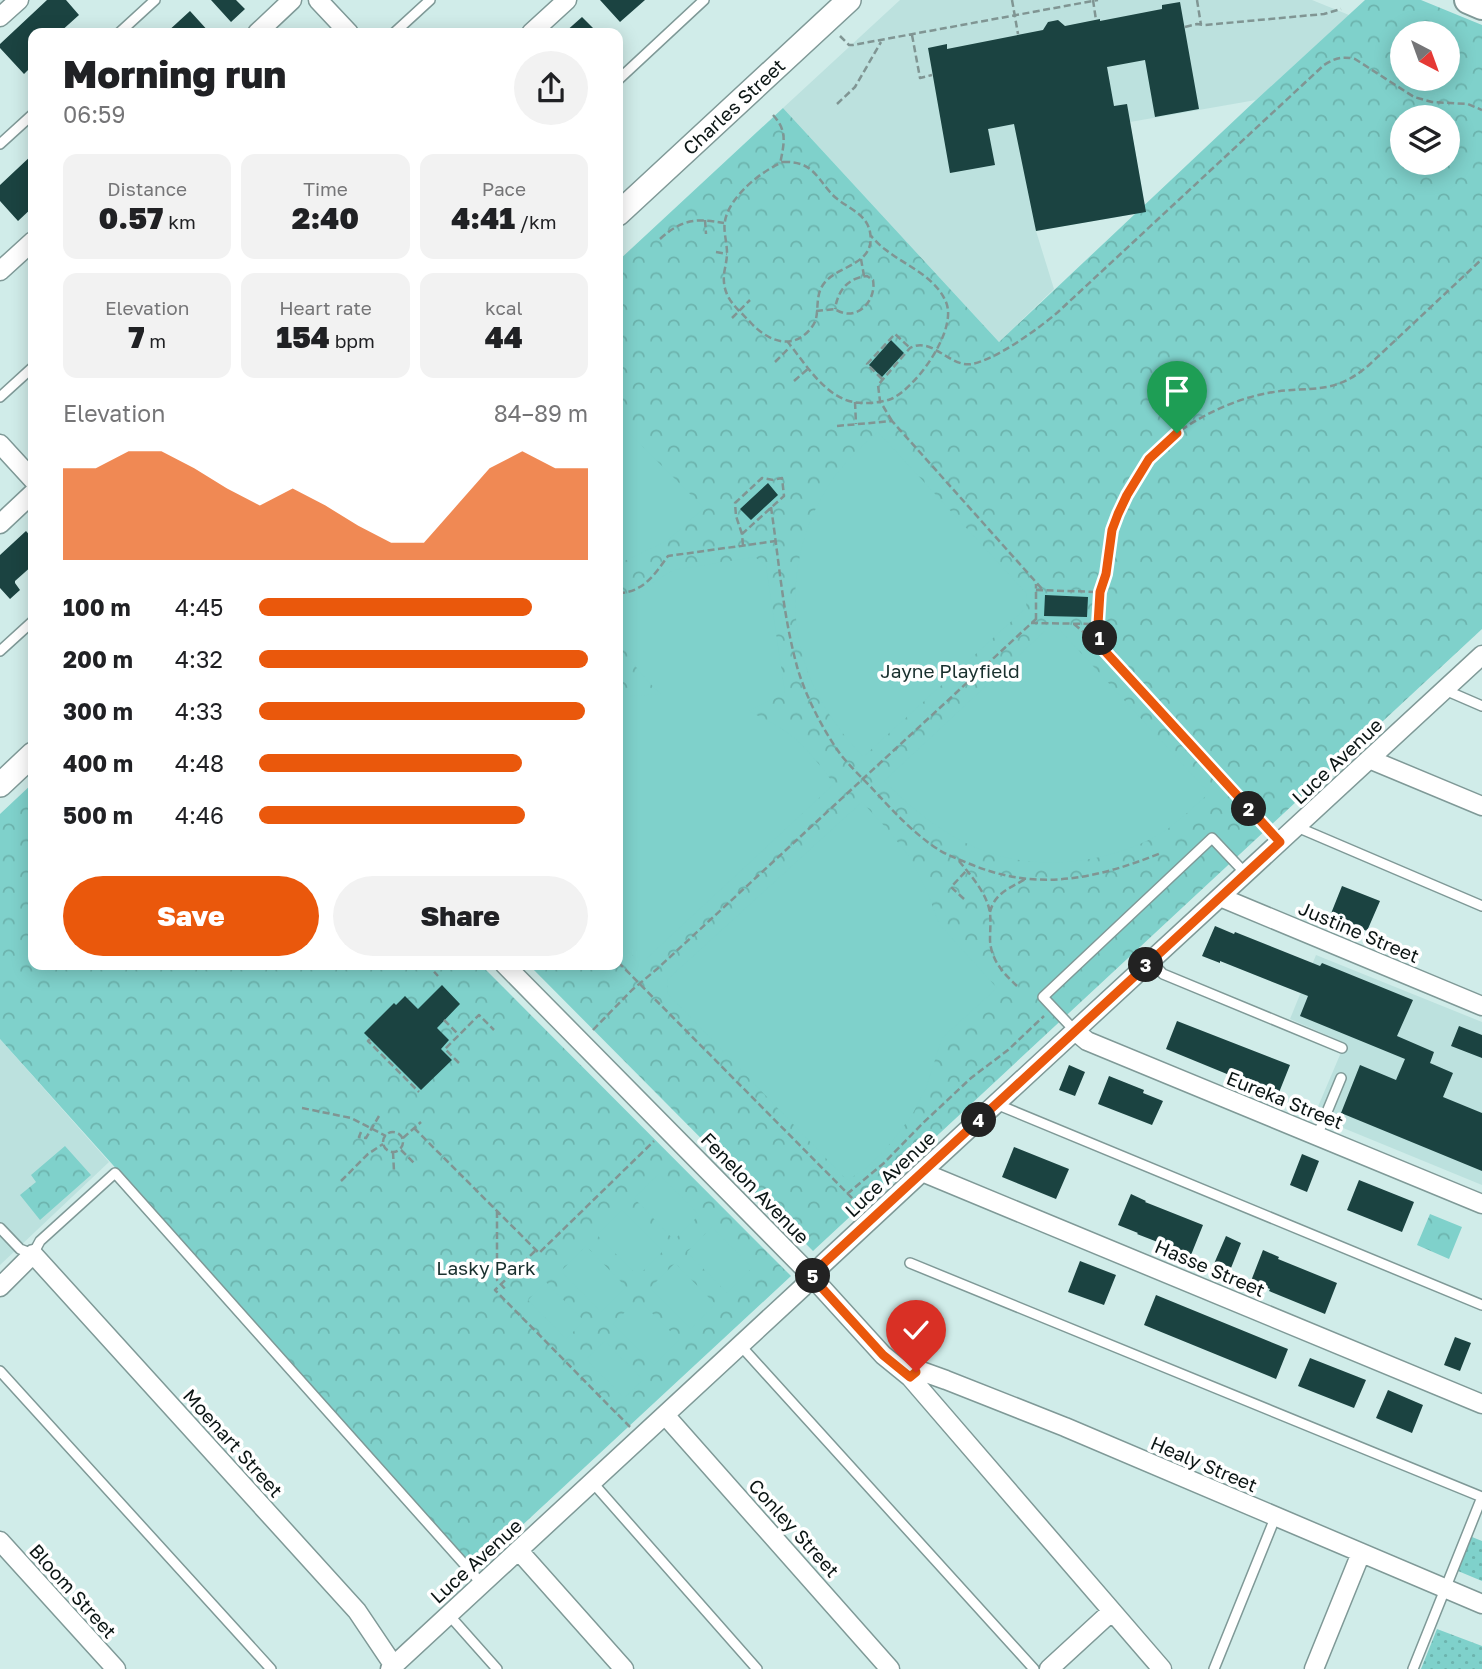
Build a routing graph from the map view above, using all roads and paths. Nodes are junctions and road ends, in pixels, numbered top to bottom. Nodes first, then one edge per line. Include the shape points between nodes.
1 (19, 0) edge
2 (155, 0) edge
3 (292, 0) edge
4 (318, 0) edge
5 (430, 0) edge
6 (567, 0) edge
7 (704, 0) edge
8 (849, 0) edge
9 (1012, 0) edge
10 (1095, 0) edge
11 (1197, 0) edge
12 (1468, 0) edge
13 (1482, 6) edge
14 (1341, 9) dead end
15 (1015, 15) junction
16 (0, 17) edge
17 (1096, 20) dead end
18 (1201, 25) junction
19 (1185, 27) dead end
20 (124, 28) edge
21 (262, 28) edge
22 (344, 28) edge
23 (399, 28) edge
24 (536, 28) edge
25 (835, 30) dead end
26 (911, 34) junction
27 (1018, 34) dead end
28 (882, 40) junction
29 (623, 75) edge
30 (932, 75) dead end
31 (837, 104) dead end
32 (1482, 110) edge
33 (773, 115) dead end
34 (28, 119) edge
35 (0, 144) edge
36 (780, 164) junction
37 (623, 209) edge
38 (705, 220) junction
39 (724, 223) junction
40 (706, 234) dead end
41 (870, 235) junction
42 (660, 239) dead end
43 (28, 246) edge
44 (716, 252) dead end
45 (727, 254) junction
46 (862, 259) junction
47 (1482, 259) edge
48 (0, 271) edge
49 (864, 276) junction
50 (750, 300) dead end
51 (835, 309) junction
52 (739, 311) junction
53 (816, 311) junction
54 (733, 318) dead end
55 (787, 341) junction
56 (791, 346) junction
57 (910, 348) junction
58 (936, 350) junction
59 (775, 362) dead end
60 (809, 368) junction
61 (28, 372) edge
62 (882, 379) junction
63 (794, 381) dead end
64 (0, 397) edge
65 (880, 401) junction
66 (855, 402) junction
67 (892, 421) junction
68 (856, 424) junction
69 (837, 426) dead end
70 (0, 444) edge
71 (28, 475) edge
72 (28, 498) edge
73 (771, 507) junction
74 (0, 524) edge
75 (742, 534) junction
76 (776, 541) junction
77 (743, 545) junction
78 (1036, 582) junction
79 (1036, 590) junction
80 (1043, 590) junction
81 (1100, 592) junction
82 (623, 593) edge
83 (1034, 622) junction
84 (1074, 624) junction
85 (1098, 624) junction
86 (28, 626) edge
87 (1102, 648) junction
88 (0, 651) edge
89 (1482, 655) edge
90 (1445, 690) junction
91 (1482, 706) edge
92 (28, 759) edge
93 (1369, 759) junction
94 (863, 779) junction
95 (0, 785) edge
96 (1482, 806) edge
97 (1297, 827) junction
98 (1280, 842) junction
99 (1161, 853) dead end
100 (957, 859) junction
101 (967, 870) junction
102 (1245, 874) junction
103 (1027, 878) junction
104 (1220, 897) junction
105 (964, 899) dead end
106 (1482, 906) edge
107 (990, 912) junction
108 (1151, 961) junction
109 (623, 967) edge
110 (432, 970) edge
111 (510, 970) edge
112 (438, 976) dead end
113 (639, 984) junction
114 (1017, 986) dead end
115 (1482, 1006) edge
116 (1044, 1016) dead end
117 (444, 1020) dead end
118 (495, 1030) dead end
119 (1075, 1031) junction
120 (459, 1035) junction
121 (370, 1039) dead end
122 (581, 1042) junction
123 (1342, 1048) dead end
124 (459, 1063) dead end
125 (1341, 1078) dead end
126 (419, 1092) dead end
127 (996, 1104) junction
128 (302, 1108) dead end
129 (379, 1116) dead end
130 (421, 1122) dead end
131 (372, 1128) junction
132 (414, 1128) junction
133 (361, 1132) dead end
134 (386, 1136) junction
135 (1317, 1136) junction
136 (403, 1138) junction
137 (656, 1138) dead end
138 (384, 1143) junction
139 (400, 1149) junction
140 (393, 1152) junction
141 (414, 1163) dead end
142 (394, 1171) dead end
143 (922, 1172) junction
144 (341, 1181) dead end
145 (847, 1194) junction
146 (1482, 1204) edge
147 (497, 1211) junction
148 (873, 1218) junction
149 (0, 1228) edge
150 (536, 1250) junction
151 (33, 1254) junction
152 (910, 1263) dead end
153 (812, 1277) junction
154 (4, 1279) edge
155 (500, 1284) junction
156 (507, 1291) dead end
157 (1482, 1305) edge
158 (740, 1345) junction
159 (0, 1371) edge
160 (910, 1377) junction
161 (1482, 1404) edge
162 (665, 1415) junction
163 (630, 1427) dead end
164 (593, 1483) junction
165 (1275, 1518) junction
166 (0, 1541) edge
167 (519, 1551) junction
168 (1361, 1553) junction
169 (482, 1584) junction
170 (1445, 1588) junction
171 (1482, 1604) edge
172 (1111, 1612) junction
173 (449, 1615) junction
174 (392, 1667) edge
175 (116, 1669) edge
176 (271, 1669) edge
177 (497, 1669) edge
178 (624, 1669) edge
179 (757, 1669) edge
180 (890, 1669) edge
181 (1034, 1669) edge
182 (1049, 1669) edge
183 (1162, 1669) edge
184 (1214, 1669) edge
185 (1314, 1669) edge
186 (1413, 1669) edge

1 - 16 street
2 - 20 lane
3 - 21 street
4 - 22 street
5 - 23 lane
6 - 24 street
7 - 29 lane
8 - 37 street, Charles Street
9 - 15 path
10 - 15 path
10 - 17 path
11 - 18 path
12 - 13 main road
14 - 18 path
15 - 26 path
15 - 27 path
18 - 19 path
25 - 28 path via 849,45
26 - 28 path
26 - 30 path via 920,78
28 - 31 path via 855,87
32 - 58 path via 1414,97 1355,59 1334,59 1044,324 970,365
33 - 36 path via 783,131
34 - 35 lane
36 - 39 path via 737,197
36 - 41 path via 797,163 813,170 834,196 860,214
38 - 39 path
38 - 40 path
38 - 42 path via 685,222
39 - 45 path
41 - 46 path
41 - 58 path via 926,277 946,303 948,325
43 - 48 street
44 - 45 path
45 - 52 path via 725,292
46 - 49 path
46 - 53 path via 825,281 818,291
47 - 81 path via 1351,380 1313,390 1252,396 1177,433 1149,459 1122,504
49 - 51 path via 841,290
49 - 51 path via 873,280 874,291 866,305 848,315
50 - 52 path
51 - 53 path
52 - 54 path
52 - 55 path via 763,335
53 - 55 path via 808,332
55 - 56 path
56 - 59 path
56 - 60 path
57 - 58 path via 923,345
57 - 62 path
57 - 62 path via 895,334 867,364
58 - 65 path via 904,390
60 - 63 path
60 - 66 path via 832,391
61 - 64 lane
62 - 65 path
65 - 66 path
65 - 67 path
66 - 68 path
67 - 68 path
67 - 78 path
68 - 69 path
70 - 71 street
72 - 74 street
73 - 75 path
73 - 75 path via 784,496 782,478 762,478 735,503
73 - 76 path
75 - 77 path
76 - 77 path
76 - 94 path via 790,641 802,681 831,740
77 - 82 path via 668,556 648,582
78 - 79 path
78 - 80 path
79 - 80 path
79 - 83 path
80 - 81 path
81 - 85 path
83 - 84 path
83 - 94 path
84 - 85 path
84 - 87 path
85 - 87 path
86 - 88 lane
87 - 98 path
89 - 90 street, Luce Avenue
90 - 91 lane
90 - 93 street, Luce Avenue
92 - 95 street
93 - 96 street
93 - 97 street, Luce Avenue
94 - 100 path via 917,834
94 - 113 path
97 - 98 street, Luce Avenue
97 - 106 lane
98 - 102 street, Luce Avenue
99 - 103 path via 1090,876
100 - 101 path
100 - 103 path
101 - 105 path via 951,887
101 - 107 path
102 - 104 street, Luce Avenue
102 - 119 lane via 1212,838 1043,997
103 - 107 path via 1002,892
104 - 108 street, Luce Avenue
104 - 115 street, Justine Street
107 - 114 path via 992,954
108 - 119 street, Luce Avenue
108 - 123 lane via 1163,974
109 - 113 path
110 - 112 path
111 - 122 street, Fenelon Avenue
113 - 122 path
113 - 145 path
116 - 145 path
117 - 120 path
118 - 120 path via 480,1015
119 - 127 street, Luce Avenue
119 - 135 street, Eureka Street via 1087,1041
120 - 124 path via 445,1049
121 - 126 path
122 - 153 street, Fenelon Avenue
125 - 135 lane
127 - 143 street, Luce Avenue
127 - 157 lane
128 - 131 path via 351,1118
129 - 131 path
130 - 132 path
131 - 133 path via 366,1138 359,1137
131 - 134 path
132 - 136 path
132 - 147 path
134 - 136 path via 395,1132
134 - 138 path
135 - 146 street, Eureka Street
136 - 139 path
137 - 150 path via 539,1253
138 - 140 path
138 - 144 path
139 - 140 path
139 - 141 path
140 - 142 path
143 - 148 street, Luce Avenue
143 - 161 street, Hasse Street
145 - 148 path
147 - 150 path
147 - 155 path
148 - 153 street, Luce Avenue
149 - 151 lane via 20,1249
150 - 155 path
151 - 154 street
151 - 169 lane via 40,1241 115,1173
151 - 174 street, Moenart Street via 358,1611
152 - 170 lane via 1482,1497
153 - 158 street, Luce Avenue
153 - 160 street, Fenelon Avenue via 883,1355
155 - 156 path
155 - 163 path via 495,1290
158 - 162 street, Luce Avenue
158 - 181 lane
159 - 176 lane
160 - 165 street, Healy Street via 920,1371 946,1380
160 - 172 street, Fenelon Avenue
162 - 164 street, Luce Avenue
162 - 180 street, Conley Street
164 - 167 street, Luce Avenue
164 - 179 lane
165 - 168 street, Healy Street
165 - 184 lane
166 - 175 street, Bloom Street
167 - 169 street, Luce Avenue
167 - 178 street
168 - 170 street, Healy Street
168 - 185 street
169 - 173 street, Luce Avenue
170 - 171 street, Healy Street
170 - 186 lane
172 - 182 street
172 - 183 street, Fenelon Avenue
173 - 174 street, Luce Avenue
173 - 177 lane

